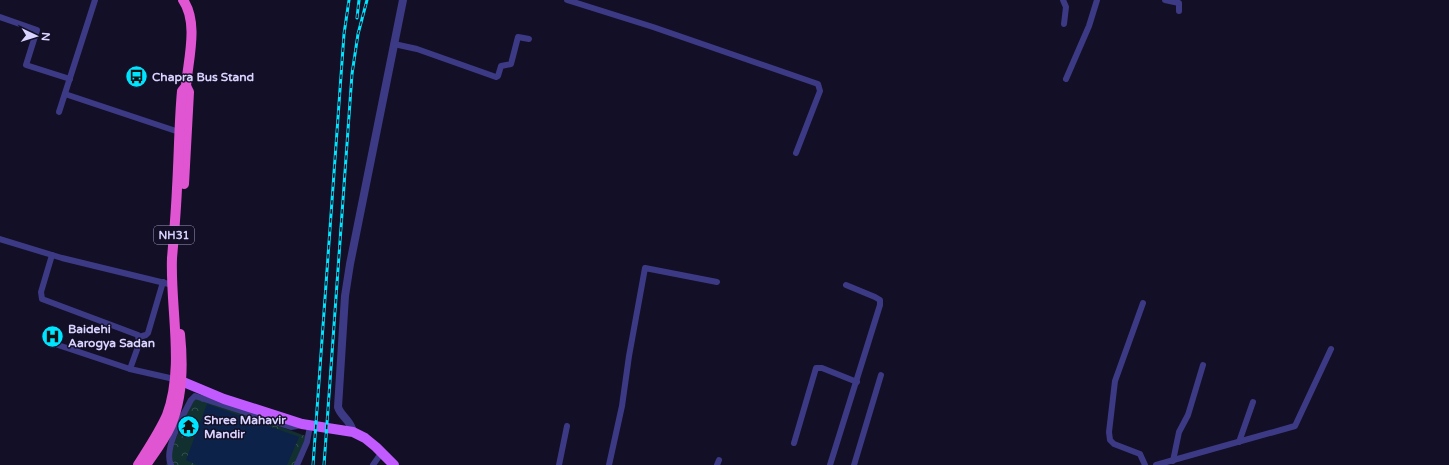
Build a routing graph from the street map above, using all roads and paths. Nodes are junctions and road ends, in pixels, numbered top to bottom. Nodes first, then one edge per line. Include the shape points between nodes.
1 (95, 0) edge
2 (183, 0) edge
3 (403, 0) edge
4 (566, 0) edge
5 (1063, 0) edge
6 (1098, 0) edge
7 (1165, 0) edge
8 (1179, 12) dead end
9 (0, 17) edge
10 (1064, 24) dead end
11 (530, 39) dead end
12 (394, 44) junction
13 (70, 79) junction
14 (1066, 79) dead end
15 (186, 86) junction
16 (65, 94) junction
17 (60, 112) dead end
18 (179, 132) junction
19 (796, 153) dead end
20 (0, 239) edge
21 (52, 254) junction
22 (717, 282) dead end
23 (168, 283) junction
24 (846, 285) dead end
25 (1143, 303) dead end
26 (139, 337) junction
27 (58, 345) dead end
28 (1331, 349) dead end
29 (1203, 365) dead end
30 (130, 369) junction
31 (882, 375) dead end
32 (177, 380) junction
33 (857, 382) junction
34 (1253, 402) dead end
35 (306, 425) junction
36 (567, 426) dead end
37 (352, 432) junction
38 (1240, 442) junction
39 (794, 443) dead end
40 (382, 452) junction
41 (1173, 461) junction
42 (147, 464) edge
43 (171, 465) edge
44 (297, 465) edge
45 (373, 465) edge
46 (394, 465) edge
47 (559, 465) edge
48 (608, 465) edge
49 (830, 465) edge
50 (854, 465) edge
51 (1145, 465) edge
52 (1156, 465) edge

1 - 13 street
2 - 15 highway, NH31 via 190,12 191,20
3 - 12 street
4 - 19 street via 818,84 820,91
5 - 10 street via 1066,7
6 - 14 street
7 - 8 street via 1179,3
9 - 13 street via 37,30 26,65
11 - 12 street via 518,37 511,64 501,66 496,77 417,49
12 - 37 street via 368,169 346,296 338,407 350,422
13 - 16 street
15 - 18 highway, NH31 via 182,91
15 - 32 highway, NH31 via 189,92 178,259 182,352
16 - 17 street
16 - 18 street
18 - 23 highway, NH31 via 172,259
20 - 21 street
21 - 23 street
21 - 26 street via 41,292 42,299
22 - 48 street via 645,268 622,406
23 - 26 street via 148,332
23 - 32 highway, NH31
24 - 33 street via 875,297 880,302
25 - 51 street via 1117,374 1109,436 1114,444 1140,454
26 - 30 street
27 - 30 street
28 - 38 street via 1295,426
29 - 41 street via 1189,411 1178,432
30 - 32 street
31 - 50 street
32 - 35 main road via 224,399
32 - 42 highway, NH31 via 167,414
33 - 39 street via 816,368
33 - 49 street
34 - 38 street
35 - 37 main road
35 - 43 street via 290,427 195,396 175,434 168,454
35 - 44 street via 307,442
36 - 47 street
37 - 40 main road via 365,438
38 - 41 street
40 - 45 street
40 - 46 main road
41 - 52 street

